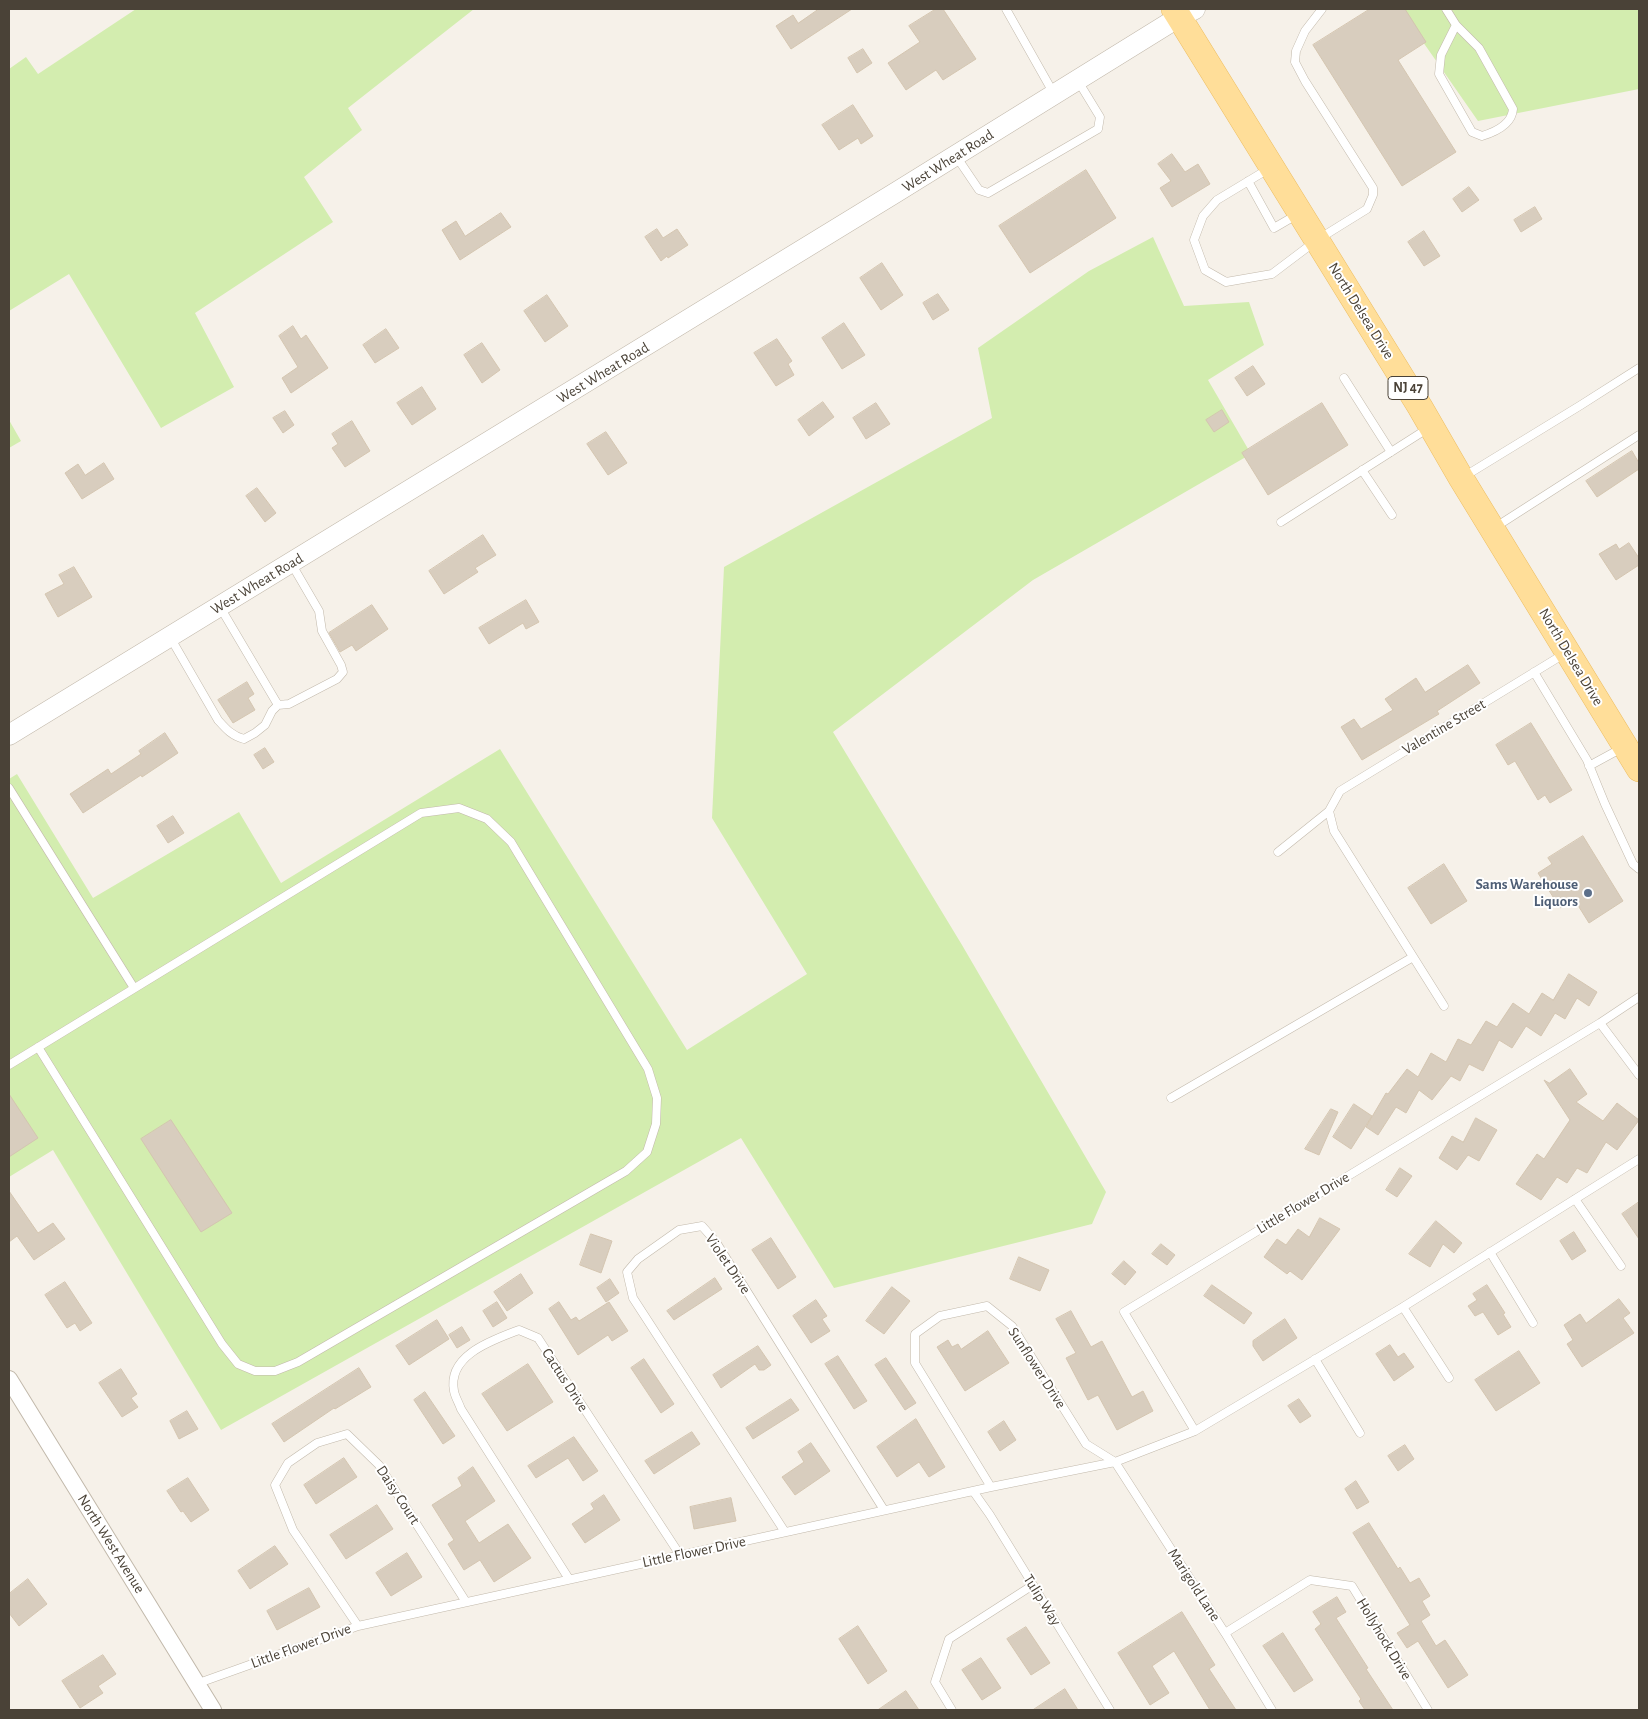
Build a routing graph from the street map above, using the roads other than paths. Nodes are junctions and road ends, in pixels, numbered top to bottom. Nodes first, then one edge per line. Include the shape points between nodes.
1 (1006, 9) edge
2 (1322, 9) edge
3 (1446, 9) edge
4 (1182, 12) edge
5 (1456, 25) junction
6 (1077, 80) junction
7 (1055, 94) junction
8 (956, 156) junction
9 (1271, 167) junction
10 (1248, 181) junction
11 (1300, 213) junction
12 (1317, 240) junction
13 (1639, 368) edge
14 (1344, 378) dead end
15 (1431, 426) junction
16 (1639, 435) edge
17 (1391, 452) junction
18 (1362, 470) junction
19 (1461, 478) junction
20 (1392, 515) dead end
21 (1281, 522) dead end
22 (1493, 530) junction
23 (291, 563) junction
24 (220, 606) junction
25 (170, 637) junction
26 (1568, 652) junction
27 (1534, 672) junction
28 (278, 705) junction
29 (9, 735) edge
30 (1626, 746) junction
31 (1589, 766) junction
32 (1639, 769) edge
33 (9, 788) edge
34 (1329, 811) junction
35 (1278, 852) dead end
36 (1639, 869) edge
37 (1413, 957) junction
38 (134, 988) junction
39 (1639, 997) edge
40 (1444, 1006) dead end
41 (1600, 1023) junction
42 (38, 1047) junction
43 (9, 1065) edge
44 (1639, 1075) edge
45 (1171, 1098) dead end
46 (1639, 1159) edge
47 (1575, 1199) junction
48 (1490, 1252) junction
49 (1621, 1266) dead end
50 (1403, 1307) junction
51 (1533, 1323) dead end
52 (1315, 1359) junction
53 (9, 1378) edge
54 (1448, 1378) dead end
55 (1195, 1431) junction
56 (1360, 1433) dead end
57 (1115, 1462) junction
58 (991, 1487) junction
59 (973, 1491) junction
60 (884, 1510) junction
61 (785, 1532) junction
62 (680, 1555) junction
63 (569, 1579) junction
64 (1032, 1585) junction
65 (466, 1602) junction
66 (358, 1626) junction
67 (1225, 1633) junction
68 (196, 1684) junction
69 (212, 1710) edge
70 (952, 1710) edge
71 (1110, 1710) edge
72 (1272, 1710) edge
73 (1428, 1710) edge

1 - 7 lane
2 - 12 lane via 1305,31 1295,62 1373,188 1373,195 1367,209
3 - 5 lane
4 - 6 street, West Wheat Road
4 - 9 main road, North Delsea Drive / NJ 47
5 - 5 lane via 1479,48 1513,109 1507,122 1482,136 1472,132 1439,74 1441,55
6 - 7 street, West Wheat Road
6 - 8 lane via 1100,117 1098,129 988,193 979,190
7 - 8 street, West Wheat Road
8 - 23 street, West Wheat Road
9 - 10 lane
9 - 11 main road, North Delsea Drive / NJ 47
10 - 11 lane via 1274,228
10 - 12 lane via 1217,200 1203,216 1194,240 1205,270 1226,282 1272,274
11 - 12 main road, North Delsea Drive / NJ 47
12 - 15 main road, North Delsea Drive / NJ 47
13 - 19 lane
14 - 17 lane
15 - 17 lane
15 - 19 main road, North Delsea Drive / NJ 47
16 - 22 lane
17 - 18 lane
18 - 20 lane
18 - 21 lane
19 - 22 main road, North Delsea Drive / NJ 47
22 - 26 main road, North Delsea Drive / NJ 47
23 - 24 street, West Wheat Road
23 - 28 lane via 319,611 322,631 343,672 338,679 288,704
24 - 25 street, West Wheat Road
24 - 28 lane
25 - 28 lane via 218,720 235,737 244,739 255,734
25 - 29 street, West Wheat Road
26 - 27 lane, Valentine Street
26 - 30 main road, North Delsea Drive / NJ 47
27 - 31 lane
27 - 34 lane, Valentine Street via 1340,791
30 - 31 lane
30 - 32 main road, North Delsea Drive / NJ 47
31 - 36 lane
33 - 38 lane
34 - 35 lane, Valentine Street
34 - 37 lane via 1334,831
37 - 40 lane
37 - 45 lane
38 - 42 lane
38 - 42 lane via 421,813 459,808 487,819 510,842 648,1069 657,1098 656,1124 646,1152 626,1171 298,1362 275,1371 255,1371 238,1364 222,1344
39 - 41 lane, Little Flower Drive
41 - 44 lane
41 - 55 lane, Little Flower Drive via 1124,1312
42 - 43 lane
46 - 47 lane, Little Flower Drive
47 - 48 lane, Little Flower Drive
47 - 49 lane
48 - 50 lane, Little Flower Drive
48 - 51 lane
50 - 52 lane, Little Flower Drive
50 - 54 lane
52 - 55 lane, Little Flower Drive
52 - 56 lane
53 - 68 street, North West Avenue
55 - 57 lane, Little Flower Drive
57 - 58 lane, Little Flower Drive
57 - 58 lane, Sunflower Drive via 1086,1444 1012,1326 987,1306 940,1316 915,1334 915,1364
57 - 67 lane, Marigold Lane
58 - 59 lane, Little Flower Drive
59 - 60 lane, Little Flower Drive
59 - 64 lane, Tulip Way
60 - 61 lane, Little Flower Drive
60 - 61 lane, Violet Drive via 716,1242 702,1226 679,1230 638,1259 628,1272 633,1298
61 - 62 lane, Little Flower Drive
62 - 63 lane, Little Flower Drive
62 - 63 lane, Cactus Drive via 538,1338 519,1330 494,1339 467,1355 455,1372 454,1390 461,1409
63 - 65 lane, Little Flower Drive
64 - 70 lane via 949,1639 935,1682
64 - 71 lane, Tulip Way
65 - 66 lane, Little Flower Drive
65 - 66 lane, Daisy Court via 379,1465 347,1434 317,1443 288,1463 275,1485 293,1530
66 - 68 lane, Little Flower Drive
67 - 72 lane, Marigold Lane
67 - 73 lane, Hollyhock Drive via 1310,1580 1352,1586
68 - 69 street, North West Avenue

